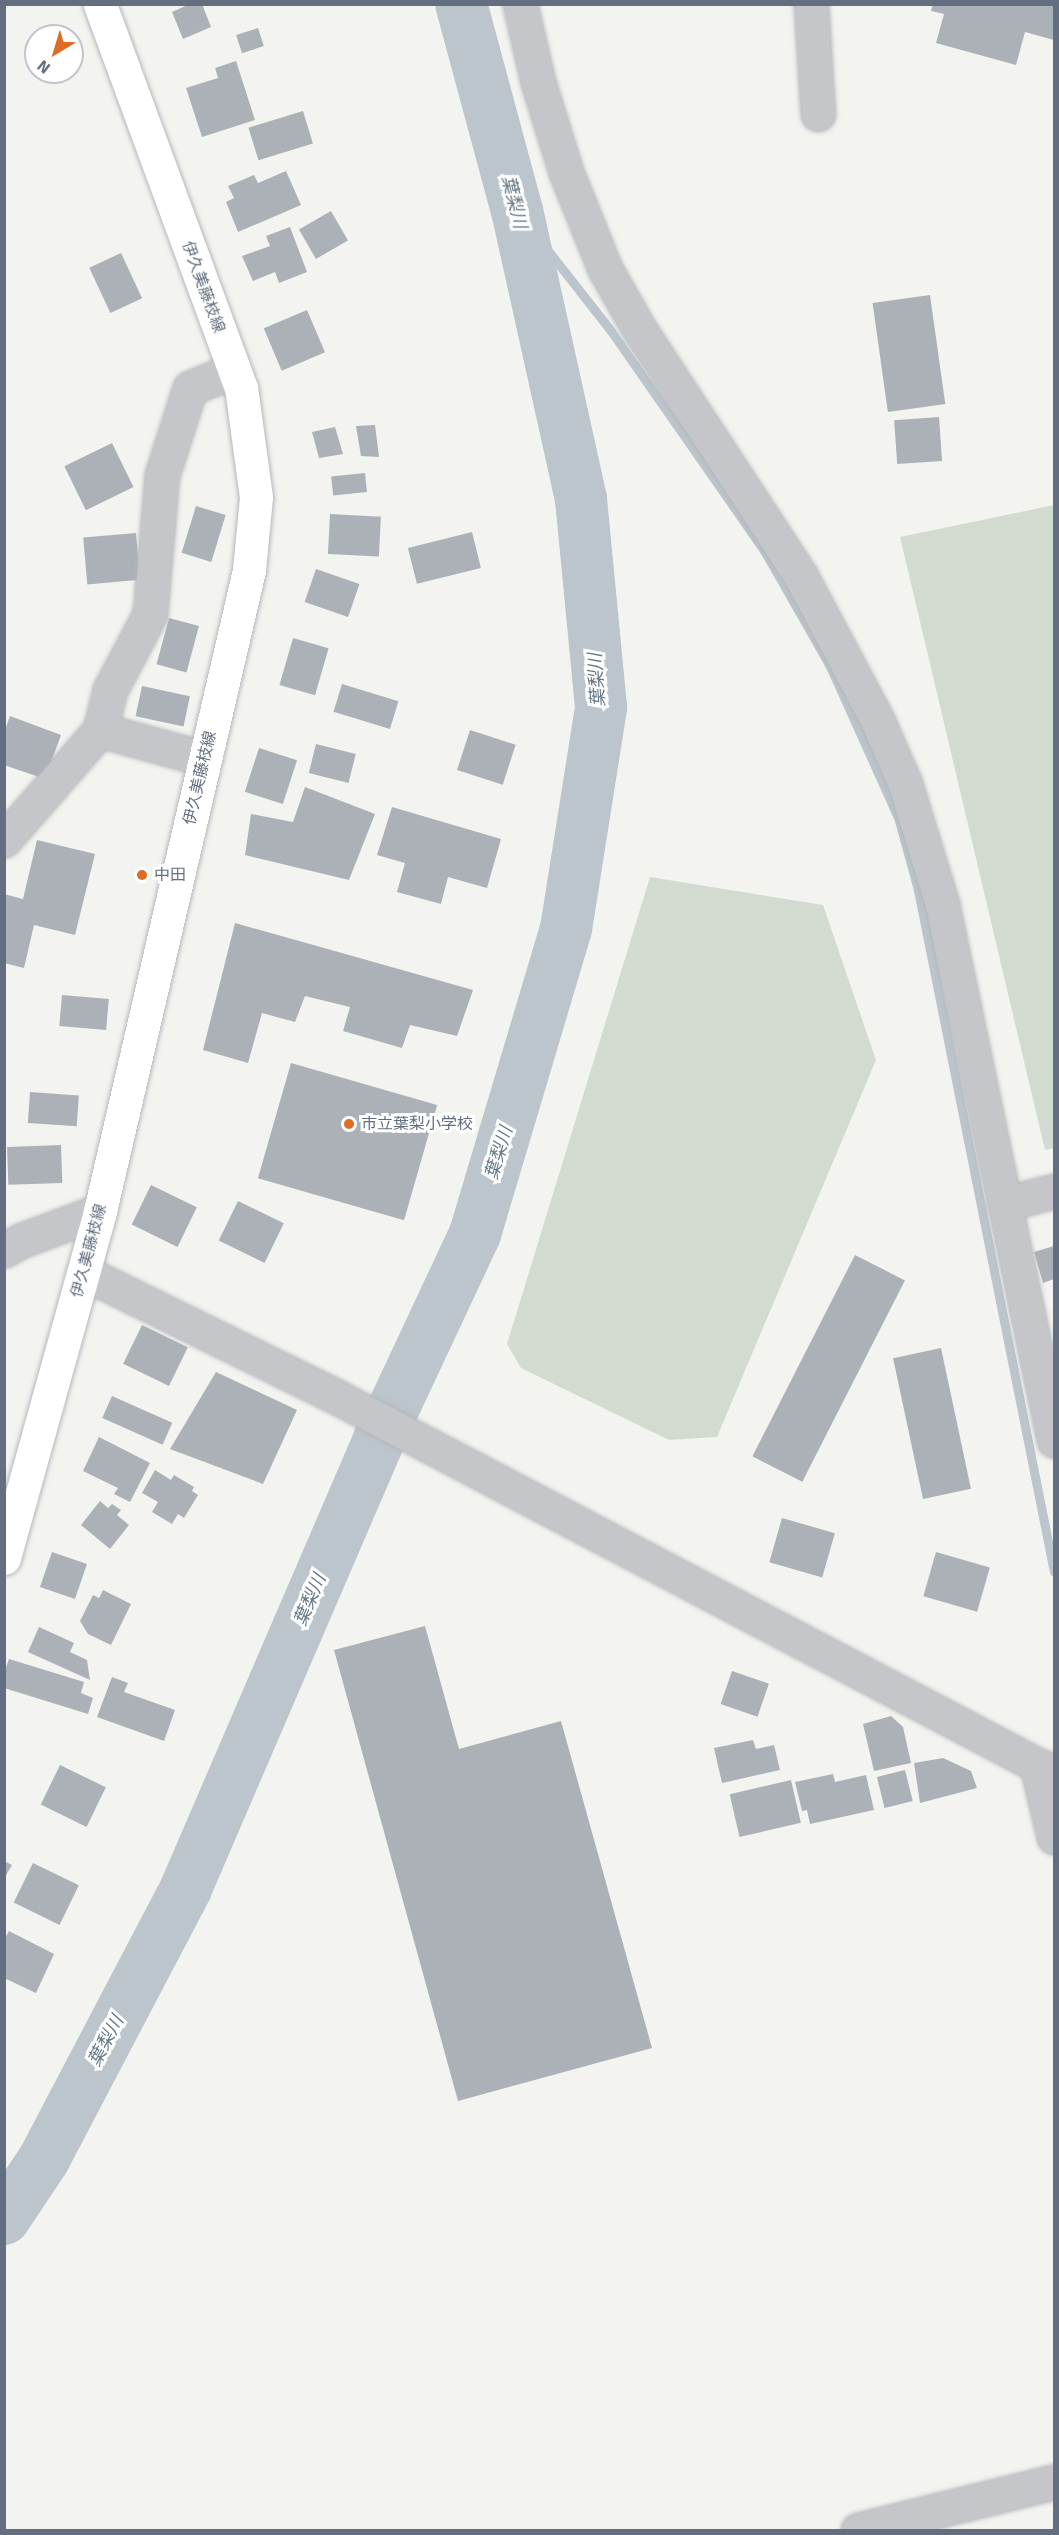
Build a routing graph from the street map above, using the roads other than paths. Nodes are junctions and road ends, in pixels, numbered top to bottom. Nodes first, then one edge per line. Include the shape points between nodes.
1 (100, 4) edge
2 (520, 4) edge
3 (811, 4) edge
4 (818, 114) dead end
5 (234, 370) junction
6 (100, 730) junction
7 (205, 759) junction
8 (4, 840) edge
9 (1054, 1191) edge
10 (1004, 1204) junction
11 (100, 1210) junction
12 (4, 1250) edge
13 (83, 1272) junction
14 (1054, 1440) edge
15 (12, 1499) edge
16 (4, 1558) edge
17 (1046, 1768) edge
18 (1054, 1837) edge
19 (1054, 2482) edge
20 (858, 2530) edge

1 - 5 main road, 伊久美藤枝線
2 - 10 street via 538,82 566,172 605,269 639,329 801,577 878,722 905,784 942,904
3 - 4 street
5 - 6 street via 190,388 162,475 150,614 110,690
5 - 7 main road, 伊久美藤枝線 via 241,388 256,497 249,570
6 - 7 street
6 - 8 street
7 - 11 main road, 伊久美藤枝線
9 - 10 street
10 - 14 street
11 - 12 street
11 - 13 main road, 伊久美藤枝線
13 - 15 main road, 伊久美藤枝線
13 - 17 street via 335,1396
15 - 16 main road, 伊久美藤枝線
17 - 18 street
19 - 20 street

